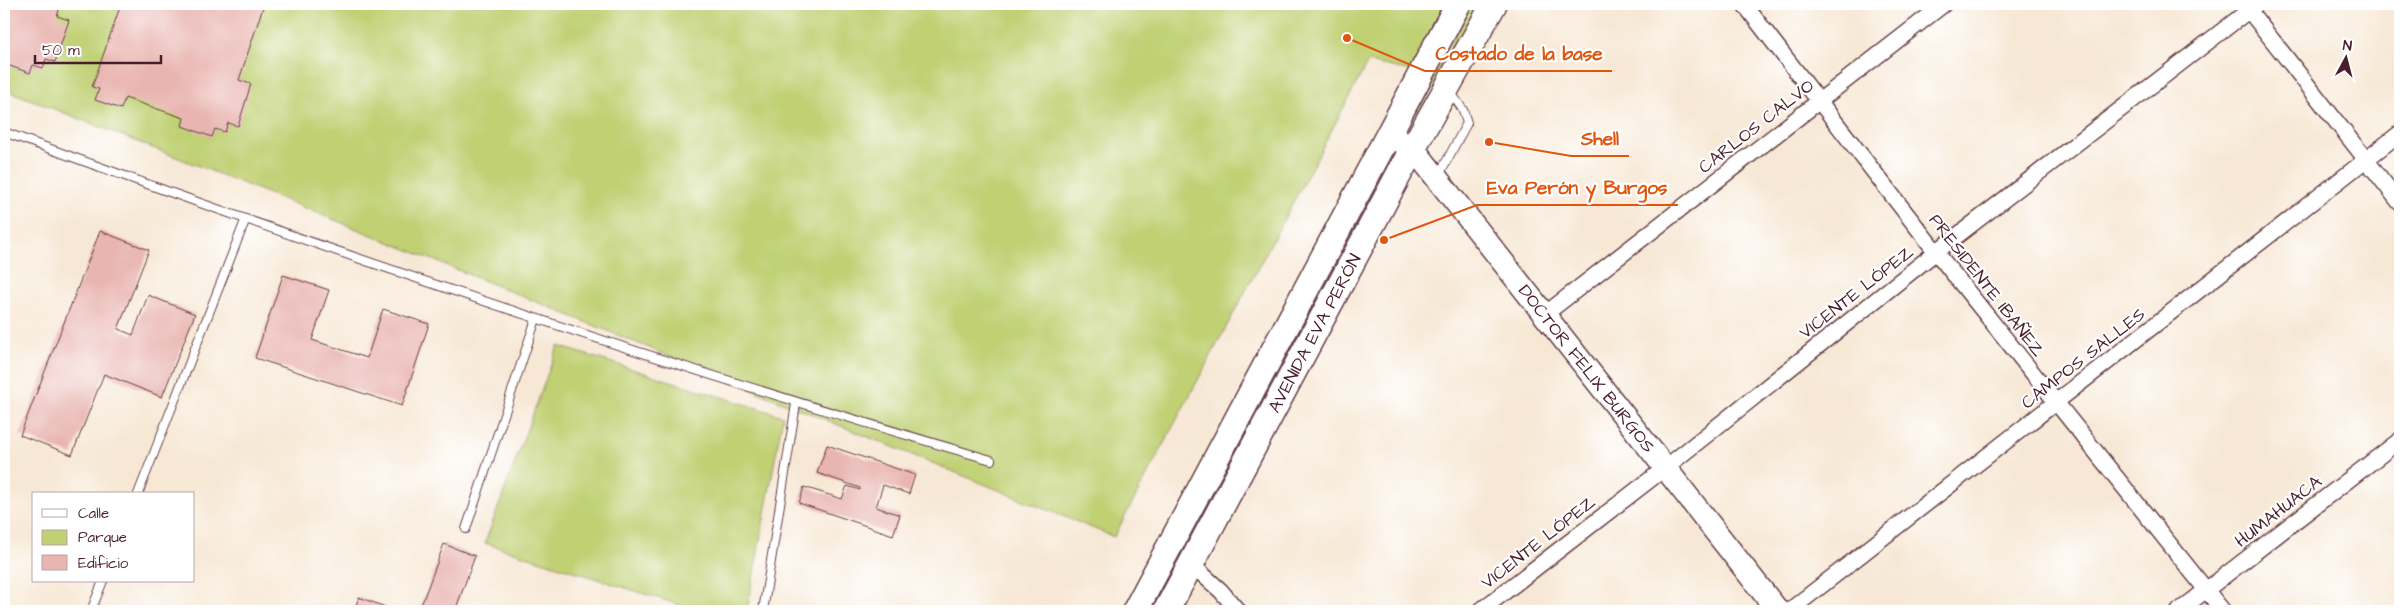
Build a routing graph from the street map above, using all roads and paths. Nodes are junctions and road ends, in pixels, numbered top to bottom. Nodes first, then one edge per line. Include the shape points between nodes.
1 (1458, 4) edge
2 (1494, 4) edge
3 (1744, 4) edge
4 (1944, 4) edge
5 (2250, 6) edge
6 (1448, 87) junction
7 (1819, 100) junction
8 (4, 132) edge
9 (2400, 133) edge
10 (1388, 135) junction
11 (1413, 148) junction
12 (2366, 160) junction
13 (1437, 178) junction
14 (2400, 203) edge
15 (245, 221) junction
16 (1936, 252) junction
17 (1544, 315) junction
18 (536, 319) junction
19 (2056, 403) junction
20 (796, 404) junction
21 (2400, 440) edge
22 (991, 460) dead end
23 (1665, 468) junction
24 (139, 492) edge
25 (466, 529) dead end
26 (1191, 564) junction
27 (103, 582) edge
28 (2207, 590) junction
29 (91, 611) edge
30 (763, 611) edge
31 (1135, 611) edge
32 (1166, 611) edge
33 (1238, 611) edge
34 (1480, 611) edge
35 (1778, 611) edge
36 (1789, 611) edge
37 (2179, 611) edge
38 (2223, 611) edge

1 - 10 main road, AVENIDA EVA PERÓN
2 - 6 main road, AVENIDA EVA PERÓN
3 - 7 street, PRESIDENTE IBAÑEZ
4 - 7 street, CARLOS CALVO
5 - 12 street
5 - 16 street, VICENTE LÓPEZ
6 - 11 main road, AVENIDA EVA PERÓN
6 - 13 lane via 1464,110 1467,123
7 - 16 street, PRESIDENTE IBAÑEZ
7 - 17 street, CARLOS CALVO
8 - 15 lane
9 - 12 street, CAMPOS SALLES
10 - 11 street, DOCTOR FELIX BURGOS
10 - 31 main road, AVENIDA EVA PERÓN
11 - 13 street, DOCTOR FELIX BURGOS
11 - 26 main road, AVENIDA EVA PERÓN
12 - 14 street
12 - 19 street, CAMPOS SALLES
13 - 17 street, DOCTOR FELIX BURGOS
15 - 18 lane
15 - 24 lane
16 - 19 street, PRESIDENTE IBAÑEZ
16 - 23 street, VICENTE LÓPEZ
17 - 23 street, DOCTOR FELIX BURGOS
18 - 20 lane
18 - 25 lane
19 - 28 street, PRESIDENTE IBAÑEZ
19 - 36 street, CAMPOS SALLES
20 - 22 lane
20 - 30 lane
21 - 28 street, HUMAHUACA
23 - 34 street, VICENTE LÓPEZ
23 - 35 street, DOCTOR FELIX BURGOS
26 - 32 main road, AVENIDA EVA PERÓN
26 - 33 street
27 - 29 lane
28 - 37 street, HUMAHUACA
28 - 38 street, PRESIDENTE IBAÑEZ

